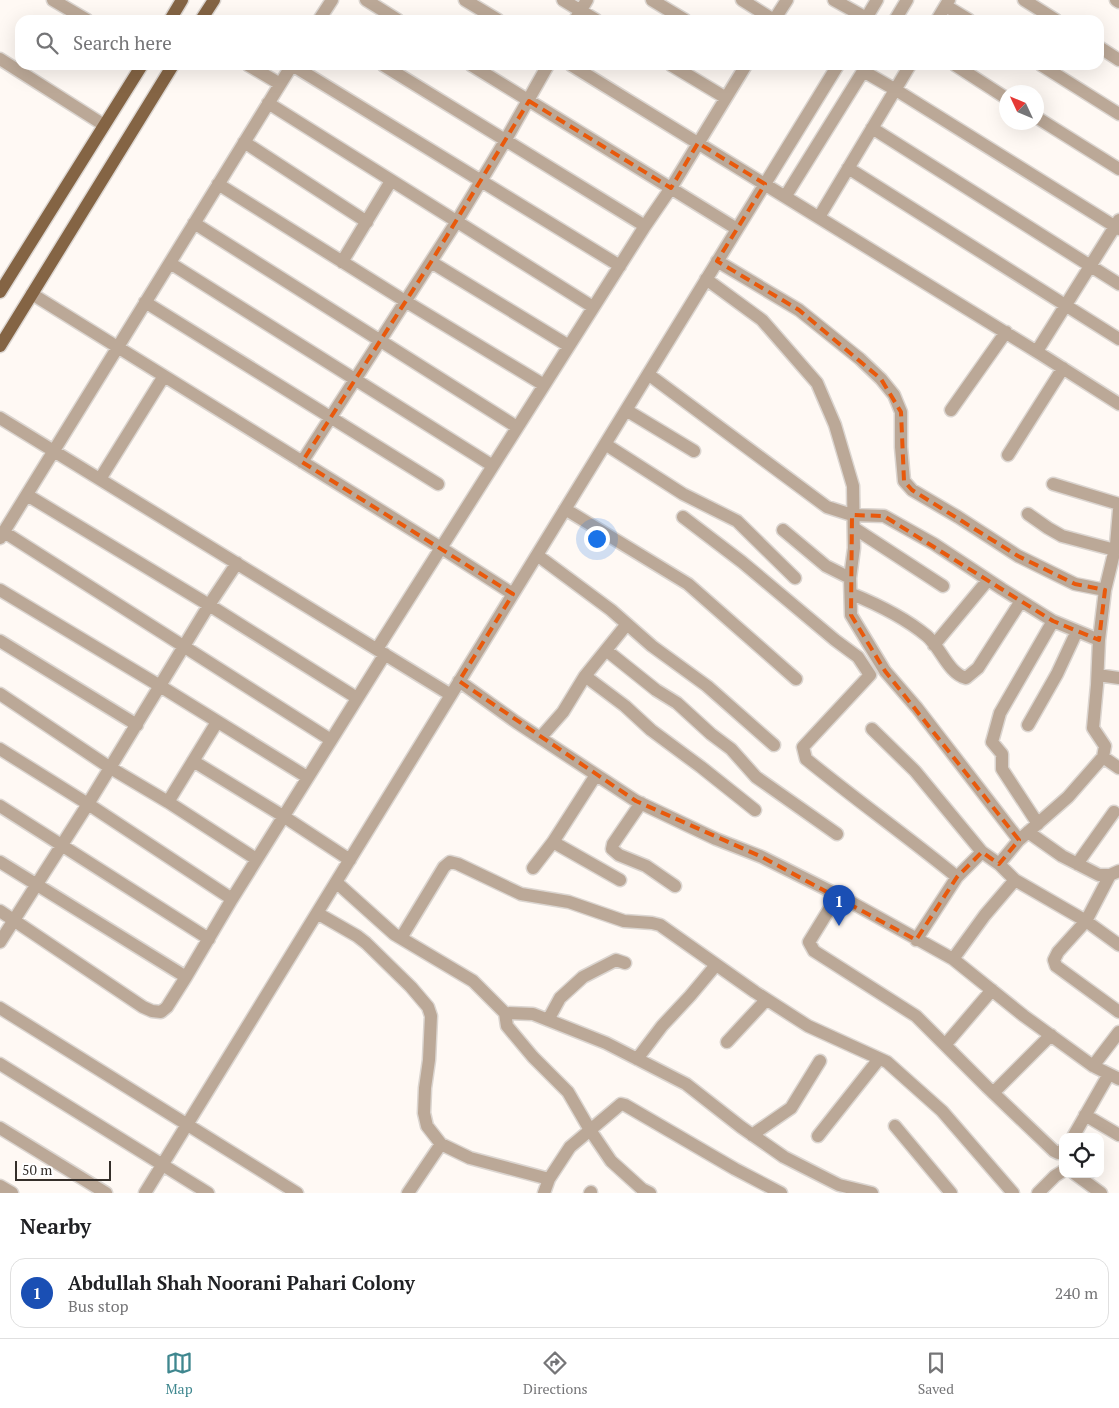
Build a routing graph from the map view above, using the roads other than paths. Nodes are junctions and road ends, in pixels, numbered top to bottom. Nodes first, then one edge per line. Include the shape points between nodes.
1 (53, 0) edge
2 (182, 0) edge
3 (214, 0) edge
4 (332, 0) edge
5 (366, 0) edge
6 (465, 0) edge
7 (564, 0) edge
8 (652, 0) edge
9 (742, 0) edge
10 (787, 0) edge
11 (834, 0) edge
12 (877, 0) edge
13 (907, 0) edge
14 (1024, 0) edge
15 (948, 3) edge
16 (74, 5) edge
17 (581, 10) edge
18 (83, 15) edge
19 (173, 15) edge
20 (204, 15) edge
21 (322, 15) edge
22 (390, 15) edge
23 (490, 15) edge
24 (677, 15) edge
25 (766, 15) edge
26 (777, 15) edge
27 (860, 15) edge
28 (869, 15) edge
29 (898, 15) edge
30 (940, 15) edge
31 (963, 15) edge
32 (1048, 15) edge
33 (1104, 50) edge
34 (0, 59) edge
35 (1119, 60) edge
36 (15, 69) edge
37 (17, 70) edge
38 (139, 70) edge
39 (171, 70) edge
40 (256, 70) edge
41 (289, 70) edge
42 (300, 70) edge
43 (391, 70) edge
44 (479, 70) edge
45 (545, 70) edge
46 (579, 70) edge
47 (680, 70) edge
48 (743, 70) edge
49 (835, 70) edge
50 (864, 70) edge
51 (868, 70) edge
52 (907, 70) edge
53 (963, 70) edge
54 (1049, 70) edge
55 (280, 84) junction
56 (896, 90) junction
57 (999, 93) edge
58 (726, 98) junction
59 (529, 101) junction
60 (268, 103) junction
61 (1119, 114) edge
62 (1044, 122) edge
63 (104, 125) junction
64 (872, 128) junction
65 (506, 141) junction
66 (244, 142) junction
67 (698, 143) junction
68 (848, 168) junction
69 (1119, 169) edge
70 (391, 181) junction
71 (481, 182) junction
72 (218, 184) junction
73 (765, 184) junction
74 (672, 188) junction
75 (785, 197) junction
76 (819, 217) junction
77 (457, 221) junction
78 (367, 222) junction
79 (194, 223) junction
80 (1118, 225) edge
81 (645, 226) junction
82 (737, 229) junction
83 (718, 260) junction
84 (342, 262) junction
85 (431, 262) junction
86 (170, 263) junction
87 (620, 266) junction
88 (1090, 266) junction
89 (706, 279) junction
90 (1119, 284) edge
91 (0, 292) edge
92 (32, 294) junction
93 (404, 301) junction
94 (145, 302) junction
95 (1066, 305) junction
96 (593, 307) junction
97 (1006, 332) junction
98 (1119, 339) edge
99 (379, 340) junction
100 (0, 346) edge
101 (569, 346) junction
102 (118, 348) junction
103 (1037, 351) junction
104 (1063, 368) junction
105 (648, 374) junction
106 (164, 376) junction
107 (356, 378) junction
108 (544, 385) junction
109 (1119, 404) edge
110 (626, 410) junction
111 (951, 410) dead end
112 (330, 417) junction
113 (0, 418) edge
114 (517, 427) junction
115 (605, 444) junction
116 (54, 451) junction
117 (694, 451) dead end
118 (1008, 455) dead end
119 (302, 462) junction
120 (493, 466) junction
121 (100, 479) junction
122 (438, 484) dead end
123 (1054, 484) dead end
124 (27, 495) junction
125 (1119, 504) edge
126 (565, 509) junction
127 (1119, 510) edge
128 (1028, 514) dead end
129 (683, 517) dead end
130 (853, 522) junction
131 (784, 530) dead end
132 (2, 535) edge
133 (441, 548) junction
134 (1115, 550) junction
135 (537, 555) junction
136 (238, 563) junction
137 (795, 578) dead end
138 (850, 578) junction
139 (988, 580) junction
140 (942, 586) dead end
141 (0, 590) edge
142 (1105, 590) junction
143 (513, 594) junction
144 (852, 594) junction
145 (1021, 601) junction
146 (209, 605) junction
147 (1053, 621) junction
148 (627, 624) junction
149 (1077, 631) junction
150 (1098, 640) junction
151 (0, 641) edge
152 (934, 645) junction
153 (184, 646) junction
154 (606, 650) junction
155 (381, 651) junction
156 (1098, 675) junction
157 (585, 676) junction
158 (796, 678) dead end
159 (1119, 678) edge
160 (459, 681) junction
161 (160, 686) junction
162 (0, 694) edge
163 (450, 696) junction
164 (357, 698) junction
165 (217, 722) junction
166 (136, 725) junction
167 (1028, 725) dead end
168 (872, 729) dead end
169 (540, 738) junction
170 (331, 740) junction
171 (774, 745) dead end
172 (0, 749) edge
173 (1103, 757) junction
174 (193, 761) junction
175 (109, 767) junction
176 (1119, 768) edge
177 (596, 775) junction
178 (308, 778) junction
179 (168, 802) junction
180 (640, 803) junction
181 (88, 804) junction
182 (0, 806) edge
183 (755, 810) dead end
184 (1114, 812) dead end
185 (284, 816) junction
186 (1038, 824) junction
187 (837, 834) dead end
188 (1024, 836) junction
189 (554, 842) junction
190 (61, 845) junction
191 (982, 852) junction
192 (256, 859) junction
193 (350, 860) junction
194 (0, 862) edge
195 (999, 864) junction
196 (1077, 864) junction
197 (533, 868) dead end
198 (1115, 873) edge
199 (957, 877) junction
200 (620, 880) dead end
201 (1015, 880) junction
202 (336, 882) junction
203 (35, 884) junction
204 (675, 886) dead end
205 (838, 895) junction
206 (232, 899) junction
207 (0, 911) edge
208 (317, 913) junction
209 (14, 919) junction
210 (1086, 921) junction
211 (401, 938) junction
212 (208, 939) junction
213 (916, 940) junction
214 (0, 942) edge
215 (1119, 945) edge
216 (953, 959) junction
217 (625, 962) dead end
218 (716, 965) junction
219 (186, 977) junction
220 (992, 990) junction
221 (766, 1000) junction
222 (0, 1008) edge
223 (505, 1012) junction
224 (1119, 1012) edge
225 (548, 1020) junction
226 (1119, 1032) edge
227 (1051, 1035) junction
228 (726, 1042) dead end
229 (945, 1045) junction
230 (637, 1059) junction
231 (880, 1059) junction
232 (820, 1061) dead end
233 (0, 1064) edge
234 (1093, 1066) junction
235 (1114, 1076) edge
236 (993, 1093) junction
237 (1085, 1115) junction
238 (188, 1124) junction
239 (895, 1126) dead end
240 (0, 1128) edge
241 (590, 1130) junction
242 (1075, 1133) edge
243 (752, 1134) junction
244 (1119, 1135) edge
245 (818, 1136) dead end
246 (441, 1144) junction
247 (1059, 1155) edge
248 (163, 1164) junction
249 (1059, 1173) edge
250 (1081, 1178) edge
251 (550, 1179) junction
252 (0, 1186) edge
253 (12, 1193) edge
254 (106, 1193) edge
255 (145, 1193) edge
256 (208, 1193) edge
257 (297, 1193) edge
258 (408, 1193) edge
259 (544, 1193) edge
260 (650, 1193) edge
261 (781, 1193) edge
262 (872, 1193) edge
263 (951, 1193) edge
264 (1013, 1193) edge
265 (1038, 1193) edge
266 (1102, 1193) edge

1 - 16 street
2 - 19 main road
3 - 20 main road
4 - 21 street
5 - 22 street
6 - 23 street
7 - 17 street
8 - 24 street
9 - 25 street
10 - 26 street
11 - 27 street
12 - 28 street
13 - 29 street
14 - 32 street
15 - 30 street
15 - 31 street
16 - 18 street
33 - 35 street
34 - 36 street
37 - 63 street
38 - 63 main road
39 - 92 main road
40 - 55 street
41 - 55 street
42 - 71 street
43 - 65 street
44 - 59 street
45 - 59 street
46 - 67 street
47 - 58 street
48 - 58 street
49 - 73 street
50 - 75 street
51 - 56 street
52 - 56 street
53 - 57 street
54 - 61 street
55 - 60 street
56 - 64 street
56 - 80 street
58 - 67 street
59 - 65 street
59 - 74 street
60 - 66 street
60 - 70 street
62 - 69 street
63 - 91 main road
64 - 68 street
64 - 88 street
65 - 71 street
65 - 81 street
66 - 72 street
66 - 78 street
67 - 73 street
67 - 74 street
68 - 76 street
68 - 95 street
70 - 77 street
70 - 78 street
71 - 77 street
71 - 87 street
72 - 79 street
72 - 84 street
73 - 75 street
73 - 82 street
74 - 81 street
74 - 82 street
75 - 76 street
76 - 97 street
77 - 85 street
77 - 96 street
78 - 84 street
79 - 86 street
79 - 99 street
80 - 88 street
81 - 87 street
82 - 83 street
83 - 89 street
83 - 142 street via 799,310 881,379 894,395 901,412 904,481 912,490 1018,556 1075,584
84 - 93 street
85 - 93 street
85 - 101 street
86 - 94 street
86 - 107 street
87 - 96 street
88 - 90 street
88 - 95 street
89 - 105 street
89 - 130 street via 762,320 817,383 835,425 853,486
92 - 100 main road
92 - 102 street
93 - 99 street
93 - 108 street
94 - 102 street
94 - 112 street
95 - 98 street
95 - 103 street
96 - 101 street
97 - 103 street
97 - 111 street
99 - 107 street
99 - 114 street
101 - 108 street
102 - 106 street
102 - 116 street
103 - 104 street
104 - 109 street
104 - 118 street
105 - 110 street
105 - 130 street via 827,507
106 - 119 street
106 - 121 street
107 - 112 street
107 - 120 street
108 - 114 street
110 - 115 street
110 - 117 street
112 - 119 street
112 - 122 street
113 - 116 street
114 - 120 street
115 - 126 street
115 - 137 street via 683,494 737,521
116 - 121 street
116 - 124 street
119 - 133 street
120 - 133 street
121 - 136 street
123 - 125 street
124 - 132 street
124 - 146 street
126 - 135 street
126 - 158 street via 688,584
127 - 134 street
128 - 134 street via 1062,536
129 - 199 street via 858,657 870,675 804,747 806,759
130 - 138 street
130 - 139 street via 884,516
130 - 140 street
131 - 138 street via 826,566
132 - 153 street
133 - 143 street
133 - 155 street
134 - 142 street
135 - 143 street
135 - 148 street
136 - 146 street
136 - 155 street
138 - 144 street
139 - 145 street
139 - 152 street
141 - 161 street
142 - 150 street
143 - 160 street
144 - 152 street via 885,607 909,622
144 - 188 street via 851,615 885,671
145 - 147 street
145 - 152 street via 978,668 966,678 958,676
146 - 153 street
146 - 164 street
147 - 149 street
147 - 186 street via 1000,713 992,742 1002,754 1002,769
148 - 154 street
148 - 171 street via 707,686
149 - 150 street
149 - 167 street
150 - 156 street
151 - 166 street
153 - 161 street
153 - 170 street
154 - 157 street
154 - 187 street via 677,703 731,749 756,777
155 - 163 street
155 - 164 street
156 - 159 street
156 - 173 street via 1093,728 1105,746
157 - 169 street via 562,712
157 - 183 street
160 - 163 street
160 - 169 street
161 - 165 street
161 - 166 street
162 - 175 street
163 - 193 street
164 - 170 street
165 - 174 street
165 - 178 street
166 - 175 street
168 - 191 street via 915,771
169 - 177 street
170 - 178 street
172 - 181 street
173 - 176 street
173 - 186 street via 1068,798
174 - 179 street
174 - 185 street
175 - 179 street
175 - 181 street
177 - 180 street
177 - 189 street
178 - 185 street
179 - 192 street
180 - 204 street via 612,849 646,866
180 - 205 street via 716,840 762,856
181 - 190 street
181 - 206 street
182 - 190 street
184 - 196 street
185 - 192 street
185 - 193 street
186 - 188 street
188 - 195 street
188 - 196 street
189 - 197 street
189 - 200 street
190 - 203 street
190 - 212 street
191 - 195 street
191 - 199 street
192 - 206 street
193 - 202 street
194 - 203 street
195 - 201 street
196 - 198 street via 1099,875
198 - 210 street
199 - 213 street
201 - 210 street
201 - 216 street
202 - 208 street
202 - 211 street
203 - 209 street
203 - 219 street
205 - 213 street
205 - 229 street via 809,942 811,948 916,1016
206 - 212 street
207 - 209 street
208 - 238 street
208 - 246 street via 366,942 428,1007 431,1016 430,1060 424,1113 427,1126
209 - 214 street
209 - 219 street via 152,1011 160,1012 166,1007
210 - 215 street
210 - 224 street via 1058,952 1054,960 1056,966
211 - 218 street via 450,862 521,894 569,902 624,920 660,925
211 - 223 street via 473,981
212 - 219 street
213 - 216 street
216 - 220 street
217 - 225 street via 616,960 583,978 560,998
218 - 221 street
218 - 230 street
220 - 227 street
220 - 229 street
221 - 228 street
221 - 231 street via 808,1026
222 - 238 street
223 - 225 street via 533,1014
223 - 241 street via 508,1026 568,1092
225 - 230 street
226 - 234 street
227 - 234 street
227 - 236 street
229 - 236 street
230 - 243 street via 686,1084
231 - 245 street
231 - 264 street via 942,1111
232 - 243 street via 792,1108
233 - 248 street
234 - 235 street
235 - 237 street
236 - 247 street
237 - 242 street
237 - 244 street
238 - 248 street
238 - 257 street
239 - 263 street
240 - 254 street
241 - 251 street via 570,1147
241 - 260 street via 611,1161
241 - 261 street via 618,1106 625,1104
243 - 262 street via 784,1157 839,1185
246 - 251 street via 470,1158
246 - 258 street
248 - 255 street
248 - 256 street
249 - 265 street
250 - 266 street
251 - 259 street
252 - 253 street

